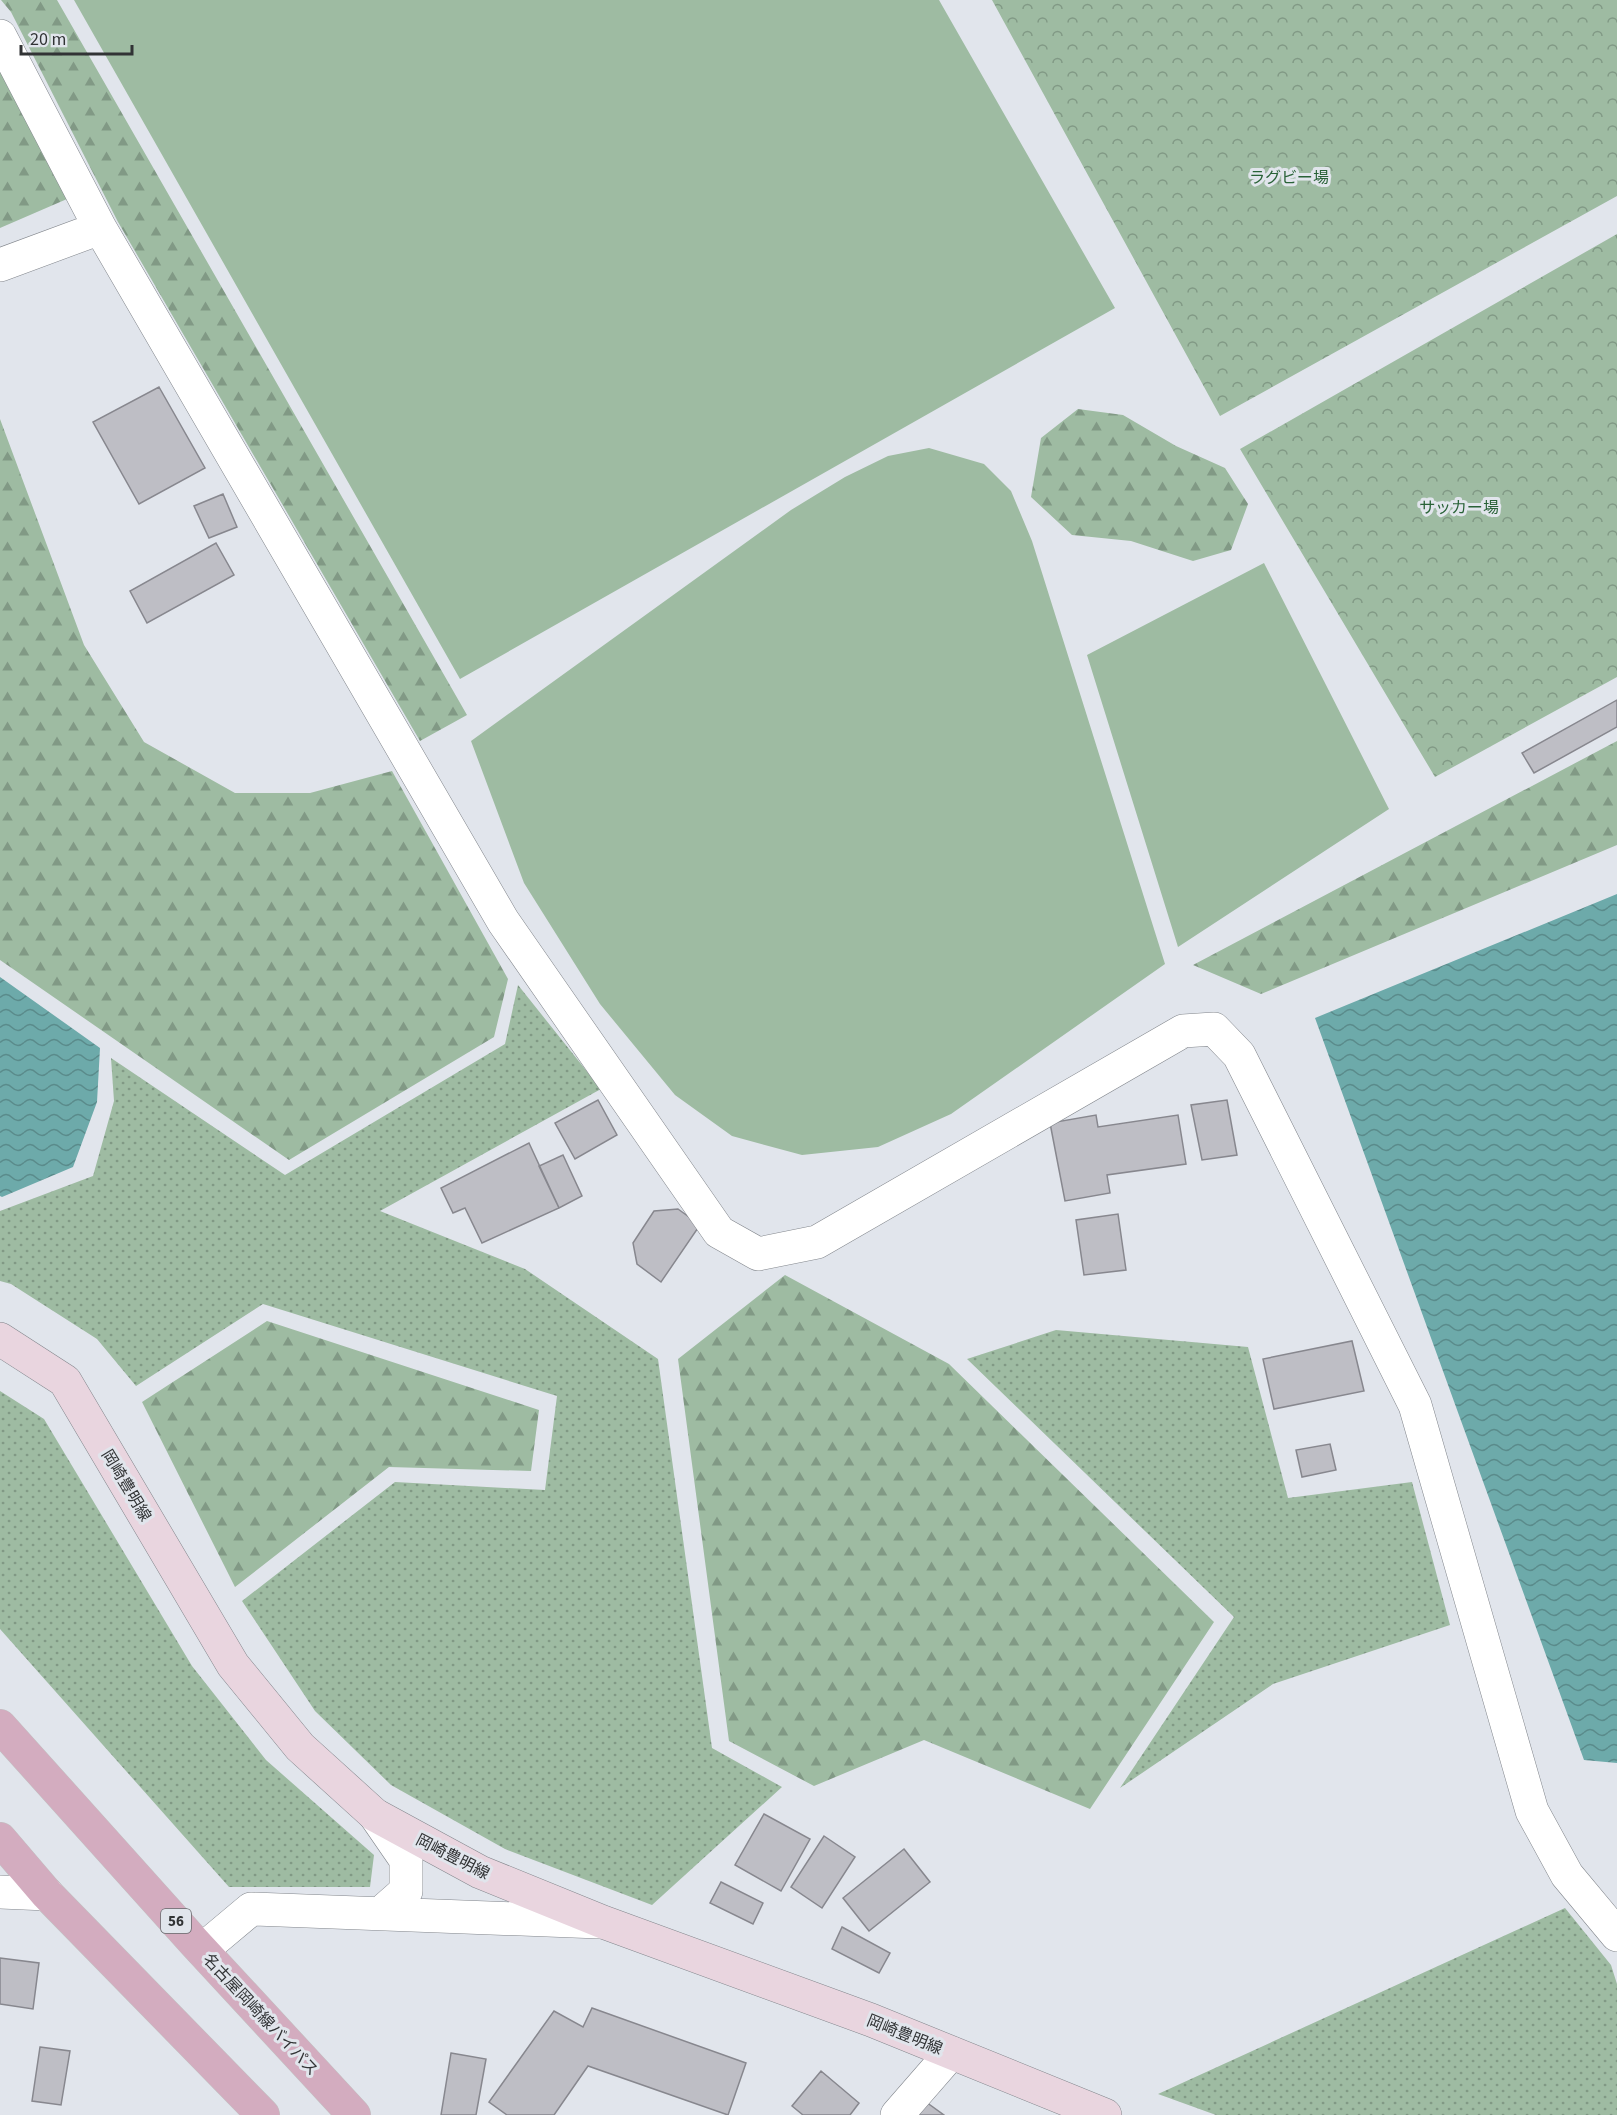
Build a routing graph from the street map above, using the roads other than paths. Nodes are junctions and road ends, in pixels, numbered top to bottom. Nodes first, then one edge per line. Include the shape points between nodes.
1 (0, 36) edge
2 (100, 228) junction
3 (0, 265) edge
4 (0, 1339) edge
5 (0, 1726) edge
6 (375, 1815) junction
7 (0, 1839) edge
8 (0, 1892) edge
9 (47, 1894) junction
10 (381, 1913) junction
11 (603, 1922) junction
12 (1617, 1935) edge
13 (202, 1950) junction
14 (951, 2053) junction
15 (263, 2115) edge
16 (354, 2115) edge
17 (897, 2115) edge
18 (1105, 2115) edge

1 - 2 street
2 - 3 street
2 - 12 street via 503,921 719,1232 758,1254 817,1242 1183,1031 1214,1029 1239,1055 1415,1405 1532,1811 1567,1875
4 - 6 main road, 岡崎豊明線 via 65,1381 233,1665 300,1748
5 - 13 main road, 名古屋岡崎線バイパス / 56
6 - 10 street via 405,1860 405,1891
6 - 11 main road, 岡崎豊明線 via 480,1872
7 - 9 main road
8 - 9 street
9 - 15 main road
10 - 11 street
10 - 13 street via 251,1909
11 - 14 main road, 岡崎豊明線
13 - 16 main road, 名古屋岡崎線バイパス / 56
14 - 17 street
14 - 18 main road, 岡崎豊明線

